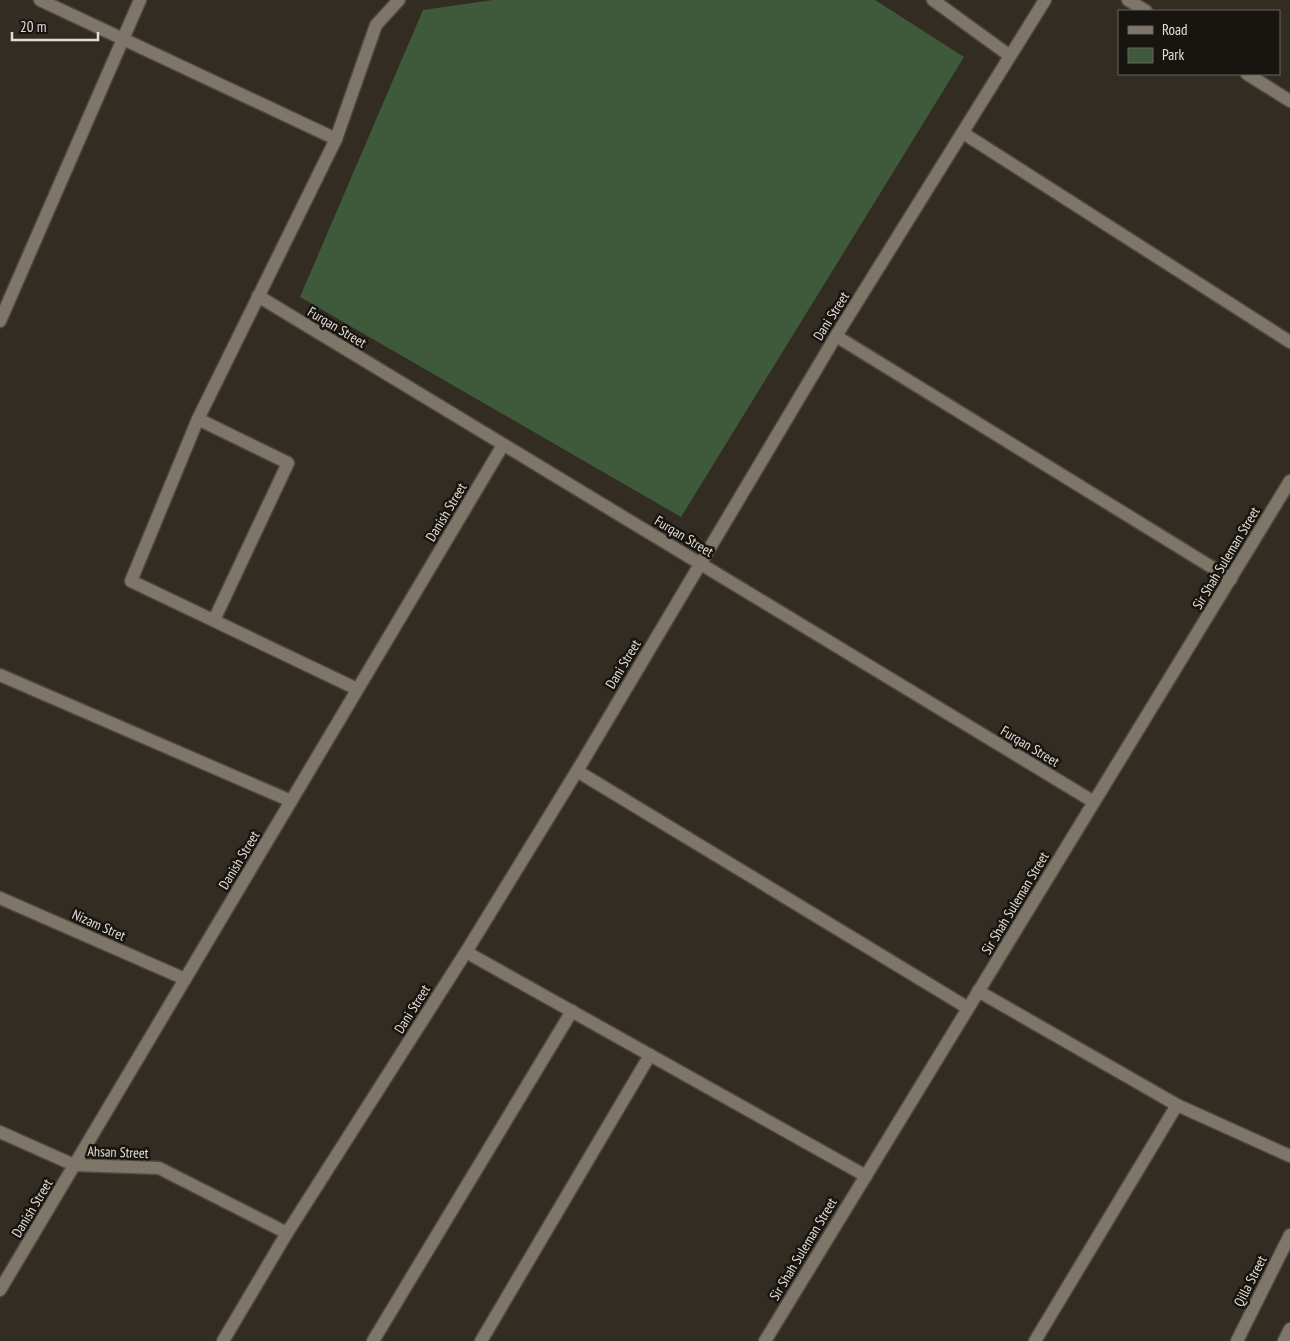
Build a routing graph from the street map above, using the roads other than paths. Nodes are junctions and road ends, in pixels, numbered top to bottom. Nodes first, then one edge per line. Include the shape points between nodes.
1 (40, 0) edge
2 (140, 0) edge
3 (400, 0) edge
4 (933, 0) edge
5 (1045, 0) edge
6 (1128, 0) edge
7 (1144, 10) edge
8 (124, 38) junction
9 (1010, 56) junction
10 (1249, 75) edge
11 (1290, 101) edge
12 (963, 133) junction
13 (336, 138) junction
14 (258, 296) junction
15 (0, 321) edge
16 (836, 336) junction
17 (1290, 342) edge
18 (198, 419) junction
19 (503, 445) junction
20 (1290, 481) edge
21 (700, 564) junction
22 (1231, 579) junction
23 (214, 620) junction
24 (0, 675) edge
25 (358, 689) junction
26 (576, 771) junction
27 (291, 801) junction
28 (1094, 802) junction
29 (0, 898) edge
30 (466, 952) junction
31 (185, 979) junction
32 (978, 991) junction
33 (968, 1008) junction
34 (572, 1011) junction
35 (650, 1055) junction
36 (1177, 1105) junction
37 (0, 1132) edge
38 (1290, 1156) edge
39 (74, 1166) junction
40 (866, 1176) junction
41 (287, 1233) junction
42 (1290, 1235) edge
43 (0, 1290) edge
44 (1290, 1329) edge
45 (223, 1341) edge
46 (373, 1341) edge
47 (481, 1341) edge
48 (765, 1341) edge
49 (1035, 1341) edge
50 (1237, 1341) edge
51 (1284, 1341) edge

1 - 8 street
2 - 8 street
3 - 13 street via 376,25
4 - 9 street
5 - 9 street, Dani Street
6 - 7 street
8 - 13 street
8 - 15 street
9 - 12 street, Dani Street
10 - 11 street
12 - 16 street, Dani Street
12 - 17 street
13 - 14 street
14 - 18 street
14 - 19 street, Furqan Street
16 - 21 street, Dani Street
16 - 22 street
18 - 23 street via 131,581
18 - 23 street via 288,463
19 - 21 street, Furqan Street
19 - 25 street, Danish Street
20 - 22 street, Sir Shah Suleman Street
21 - 26 street, Dani Street
21 - 28 street, Furqan Street
22 - 28 street, Sir Shah Suleman Street
23 - 25 street
24 - 27 street
25 - 27 street, Danish Street
26 - 30 street, Dani Street
26 - 33 street
27 - 31 street, Danish Street
28 - 32 street, Sir Shah Suleman Street
29 - 31 street, Nizam Stret
30 - 34 street
30 - 41 street, Dani Street
31 - 39 street, Danish Street
32 - 33 street, Sir Shah Suleman Street
32 - 36 street
33 - 40 street, Sir Shah Suleman Street
34 - 35 street
34 - 46 street
35 - 40 street
35 - 47 street
36 - 38 street
36 - 49 street
37 - 39 street, Ahsan Street
39 - 41 street, Ahsan Street via 159,1168
39 - 43 street, Danish Street
40 - 48 street, Sir Shah Suleman Street
41 - 45 street, Dani Street
42 - 50 street, Qilla Street
44 - 51 street

